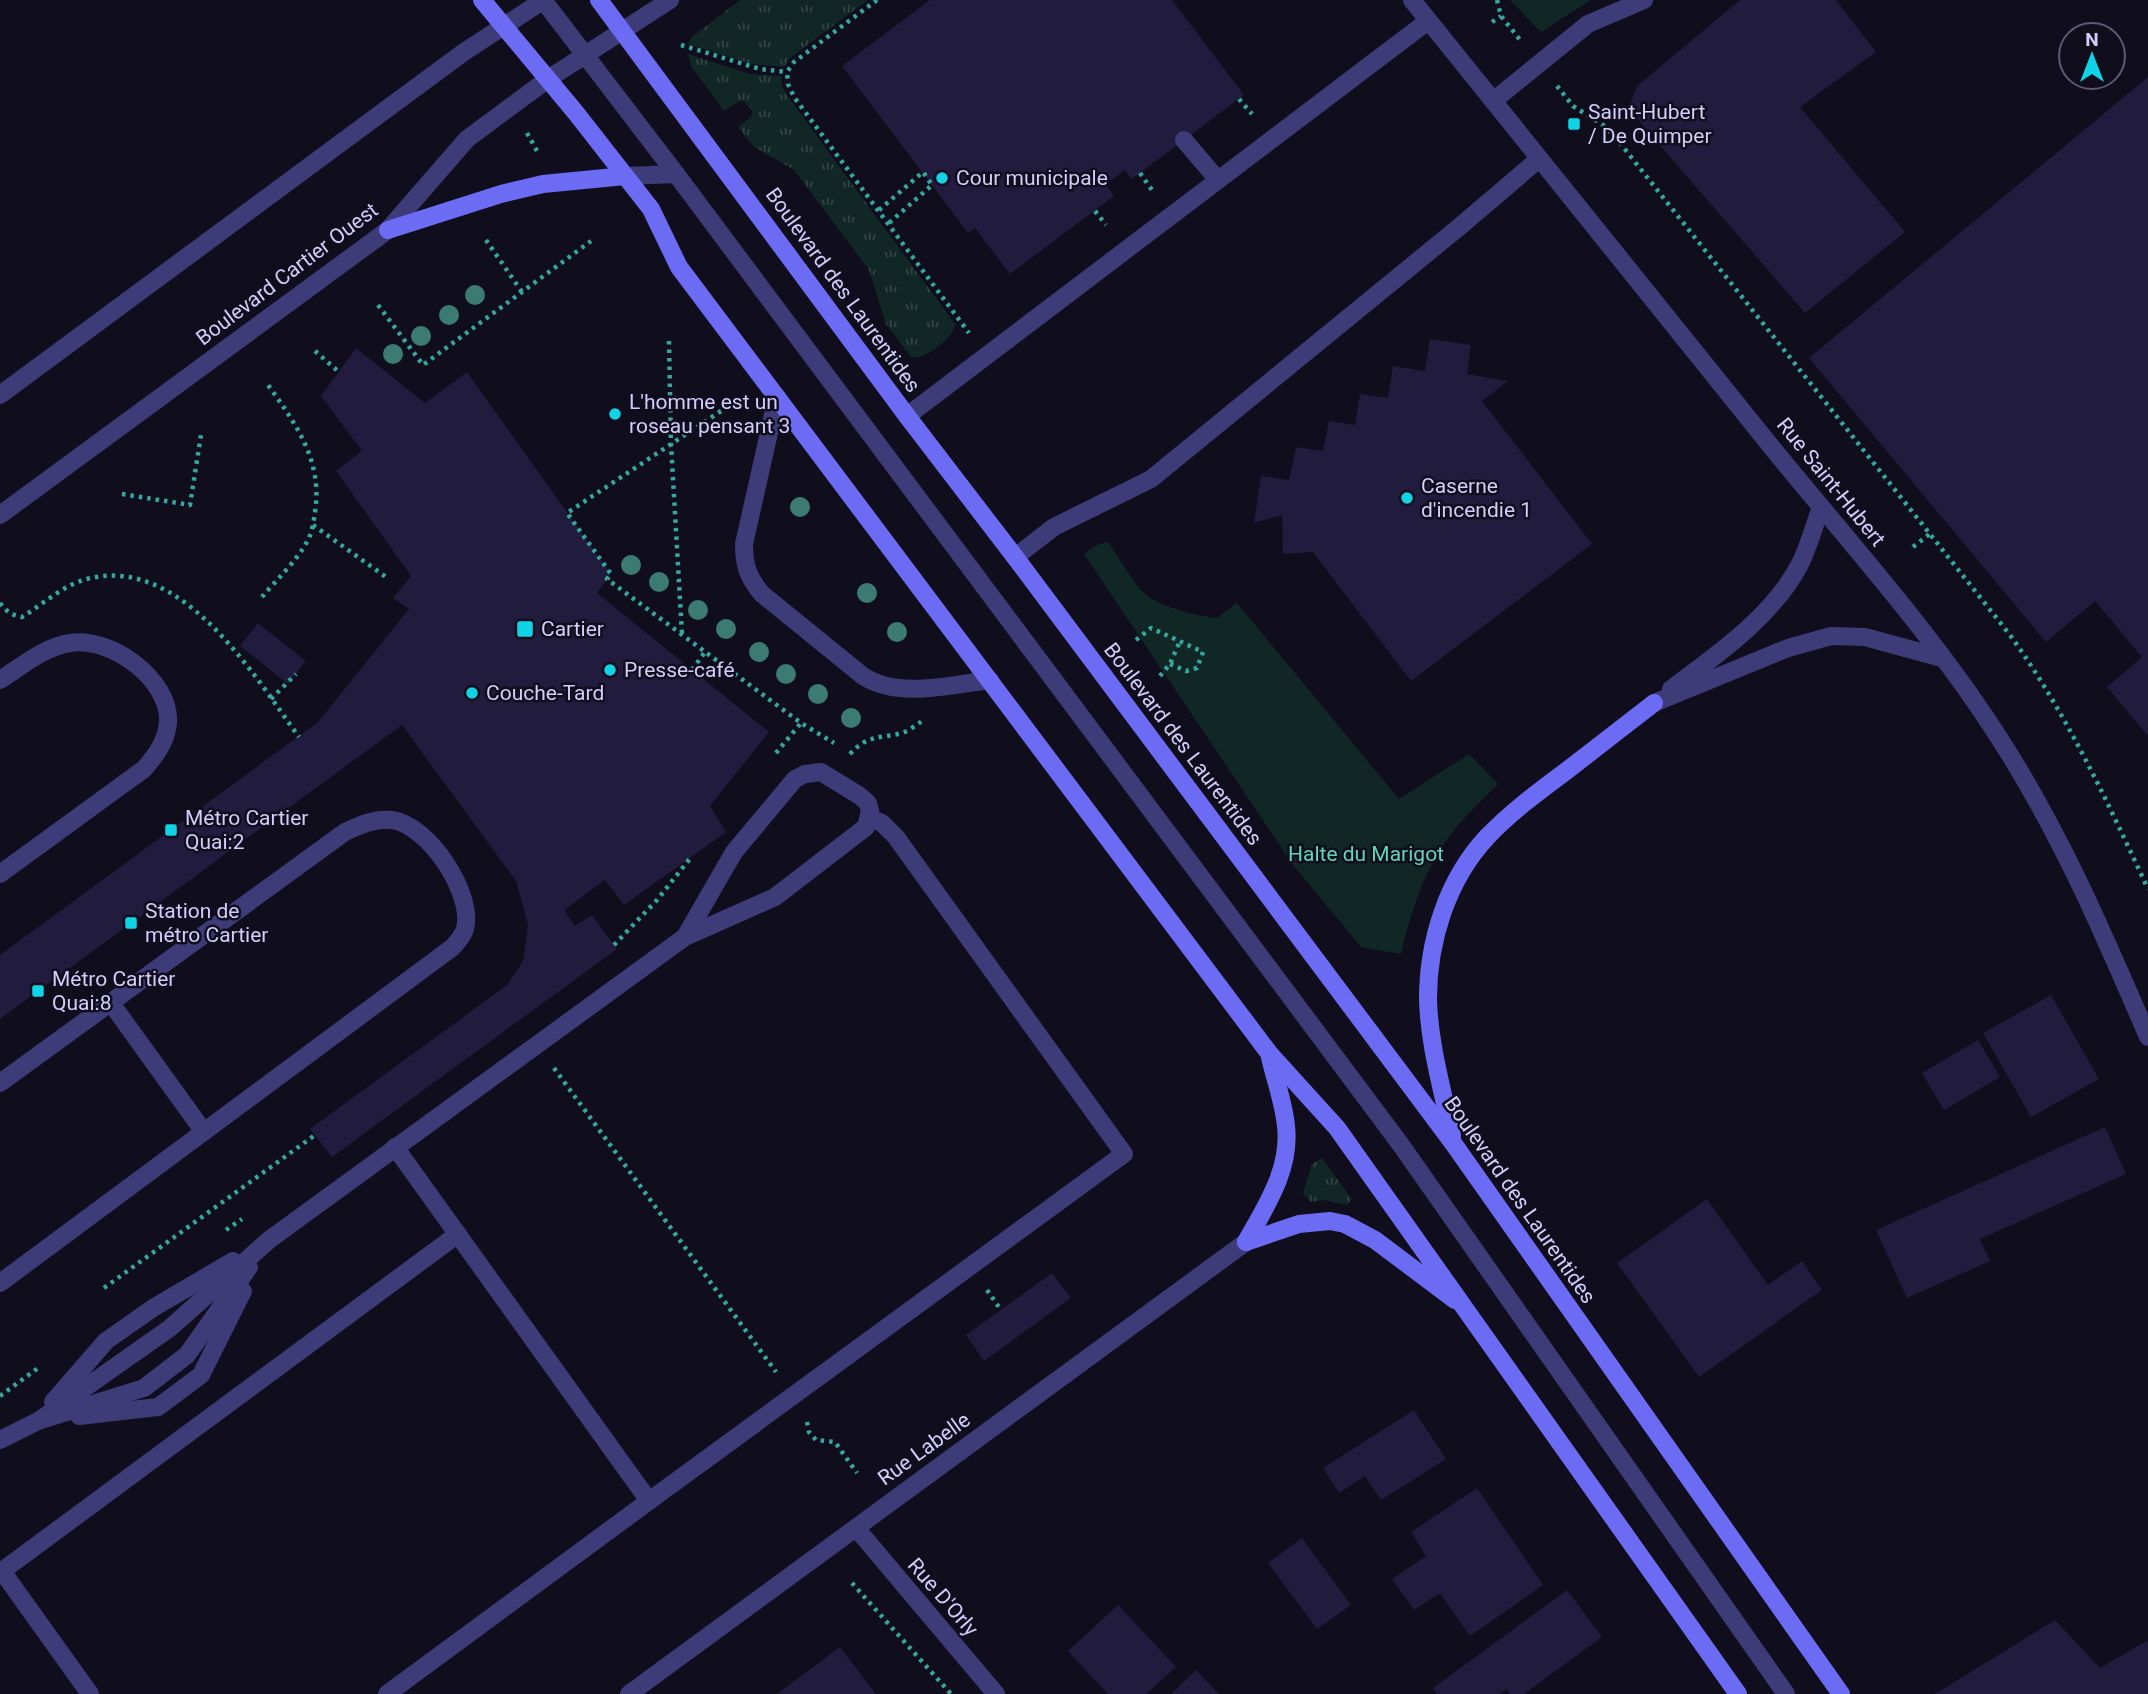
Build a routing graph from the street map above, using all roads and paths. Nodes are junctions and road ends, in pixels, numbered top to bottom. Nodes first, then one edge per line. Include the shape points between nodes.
1 (482, 0) edge
2 (543, 0) edge
3 (599, 0) edge
4 (670, 0) edge
5 (877, 0) edge
6 (1412, 0) edge
7 (1497, 0) edge
8 (1644, 0) edge
9 (1502, 16) junction
10 (1428, 21) junction
11 (1492, 22) dead end
12 (504, 26) junction
13 (622, 30) junction
14 (1519, 40) dead end
15 (681, 45) dead end
16 (585, 55) junction
17 (787, 72) junction
18 (548, 79) junction
19 (1239, 99) dead end
20 (1493, 101) junction
21 (1573, 106) dead end
22 (1252, 114) dead end
23 (527, 132) dead end
24 (539, 138) dead end
25 (1184, 140) dead end
26 (533, 142) junction
27 (537, 151) dead end
28 (1539, 159) junction
29 (1140, 173) dead end
30 (676, 174) junction
31 (625, 176) junction
32 (1218, 180) junction
33 (1152, 190) dead end
34 (879, 210) junction
35 (1095, 211) dead end
36 (889, 223) junction
37 (1106, 225) dead end
38 (388, 230) junction
39 (486, 240) dead end
40 (591, 241) dead end
41 (522, 292) junction
42 (378, 305) dead end
43 (966, 330) dead end
44 (669, 341) dead end
45 (315, 351) dead end
46 (339, 372) dead end
47 (268, 385) dead end
48 (0, 395) edge
49 (777, 397) junction
50 (721, 411) dead end
51 (907, 415) junction
52 (201, 435) dead end
53 (671, 444) junction
54 (122, 494) dead end
55 (1821, 507) junction
56 (0, 515) edge
57 (312, 525) junction
58 (1931, 533) junction
59 (1913, 547) dead end
60 (1015, 557) junction
61 (386, 577) dead end
62 (262, 597) dead end
63 (0, 603) edge
64 (682, 634) junction
65 (1136, 640) dead end
66 (1180, 641) junction
67 (705, 652) junction
68 (1942, 658) junction
69 (1170, 664) junction
70 (692, 670) dead end
71 (296, 674) dead end
72 (1160, 676) dead end
73 (0, 680) edge
74 (990, 680) junction
75 (271, 699) junction
76 (1654, 703) junction
77 (926, 718) dead end
78 (299, 737) dead end
79 (838, 747) dead end
80 (858, 763) dead end
81 (870, 818) junction
82 (692, 856) dead end
83 (0, 874) edge
84 (2148, 889) edge
85 (685, 937) junction
86 (614, 945) dead end
87 (111, 1003) junction
88 (2146, 1028) edge
89 (1269, 1053) junction
90 (552, 1065) dead end
91 (0, 1083) edge
92 (204, 1132) junction
93 (316, 1135) dead end
94 (1453, 1143) junction
95 (395, 1147) junction
96 (458, 1234) junction
97 (269, 1240) junction
98 (1246, 1242) junction
99 (0, 1283) edge
100 (982, 1283) dead end
101 (104, 1288) dead end
102 (1001, 1310) dead end
103 (1469, 1311) junction
104 (781, 1378) dead end
105 (37, 1421) junction
106 (809, 1432) dead end
107 (0, 1440) edge
108 (857, 1473) dead end
109 (649, 1501) junction
110 (856, 1528) junction
111 (852, 1583) dead end
112 (90, 1694) edge
113 (387, 1694) edge
114 (629, 1694) edge
115 (951, 1694) edge
116 (996, 1694) edge
117 (1738, 1694) edge
118 (1786, 1694) edge
119 (1841, 1694) edge

1 - 12 main road
2 - 12 street
2 - 16 street
3 - 13 main road, Boulevard des Laurentides
4 - 13 street, Boulevard Cartier Ouest
5 - 17 path via 807,51
6 - 10 street, Rue Saint-Hubert
7 - 9 path
8 - 20 street via 1588,24
9 - 11 path
9 - 14 path
10 - 20 street, Rue Saint-Hubert
10 - 32 street
12 - 18 main road
12 - 48 street
13 - 16 street, Boulevard Cartier Ouest
13 - 51 main road, Boulevard des Laurentides
15 - 17 path via 760,69
16 - 18 street, Boulevard Cartier Ouest
16 - 30 street
17 - 34 path via 794,97
18 - 31 main road
18 - 38 street, Boulevard Cartier Ouest via 467,139
19 - 22 path
20 - 28 street, Rue Saint-Hubert
21 - 58 path via 1616,138
23 - 26 path
24 - 26 path
25 - 32 street
26 - 27 path
28 - 55 street, Rue Saint-Hubert
28 - 60 street via 1151,479 1054,527
29 - 33 path
30 - 31 street
30 - 118 street via 1401,1145
31 - 38 main road via 542,184
31 - 49 main road via 651,209 679,267
32 - 51 street
34 - 36 path
34 - 36 path via 923,172 932,185
35 - 37 path
36 - 43 path
38 - 56 street, Boulevard Cartier Ouest
39 - 41 path
40 - 41 path
41 - 42 path via 423,365
44 - 53 path
45 - 46 path
47 - 57 path via 296,423 312,457 317,499
49 - 74 main road
49 - 74 street via 744,544 744,564 752,581 870,681 910,688
50 - 53 path
51 - 60 main road, Boulevard des Laurentides
52 - 54 path via 190,505
53 - 64 path
53 - 64 path via 567,513 611,574 607,579
55 - 68 street, Rue Saint-Hubert
55 - 76 street via 1799,565 1780,593 1734,639
57 - 61 path
57 - 62 path via 297,555
58 - 59 path
58 - 84 path via 2046,685
60 - 94 main road, Boulevard des Laurentides
63 - 75 path via 22,617 87,579 109,576 150,583 173,595 223,637
64 - 67 path
65 - 66 path via 1151,628
66 - 69 path
66 - 69 path via 1203,652 1197,668 1186,671
67 - 70 path
67 - 79 path
68 - 76 street via 1865,637 1831,636 1788,648
68 - 88 street, Rue Saint-Hubert via 1993,728 2032,793
69 - 72 path
71 - 75 path
73 - 83 street via 55,647 72,642 104,647 120,652 150,679 167,708 167,723 162,746 144,769
74 - 89 main road
75 - 78 path
76 - 94 main road via 1505,819 1477,849 1450,894 1432,949 1428,1000
77 - 80 path via 904,733 861,742 848,755
81 - 85 street via 859,835 775,897
81 - 85 street via 868,803 830,776 814,771 795,779 734,852
81 - 109 street via 882,822 896,837 1124,1154
82 - 86 path
85 - 95 street
87 - 91 street
87 - 92 street
87 - 92 street via 360,825 394,820 408,826 453,874 466,905 466,918 465,932 453,947
89 - 98 main road via 1286,1124 1286,1154 1276,1186
89 - 103 main road via 1337,1128
90 - 104 path
92 - 99 street
93 - 101 path
94 - 119 main road, Boulevard des Laurentides
95 - 96 street
95 - 97 street
96 - 109 street
96 - 112 street via 2,1571
97 - 105 street via 170,1328
97 - 105 street via 106,1341
97 - 105 street via 187,1355 144,1388
97 - 105 street via 201,1375 158,1408
98 - 103 main road via 1299,1224 1345,1224 1375,1240
98 - 110 street, Rue Labelle
100 - 102 path
103 - 117 main road
105 - 107 street
106 - 108 path via 816,1440 835,1442
109 - 113 street
110 - 114 street, Rue Labelle
110 - 116 street, Rue D'Orly
111 - 115 path

